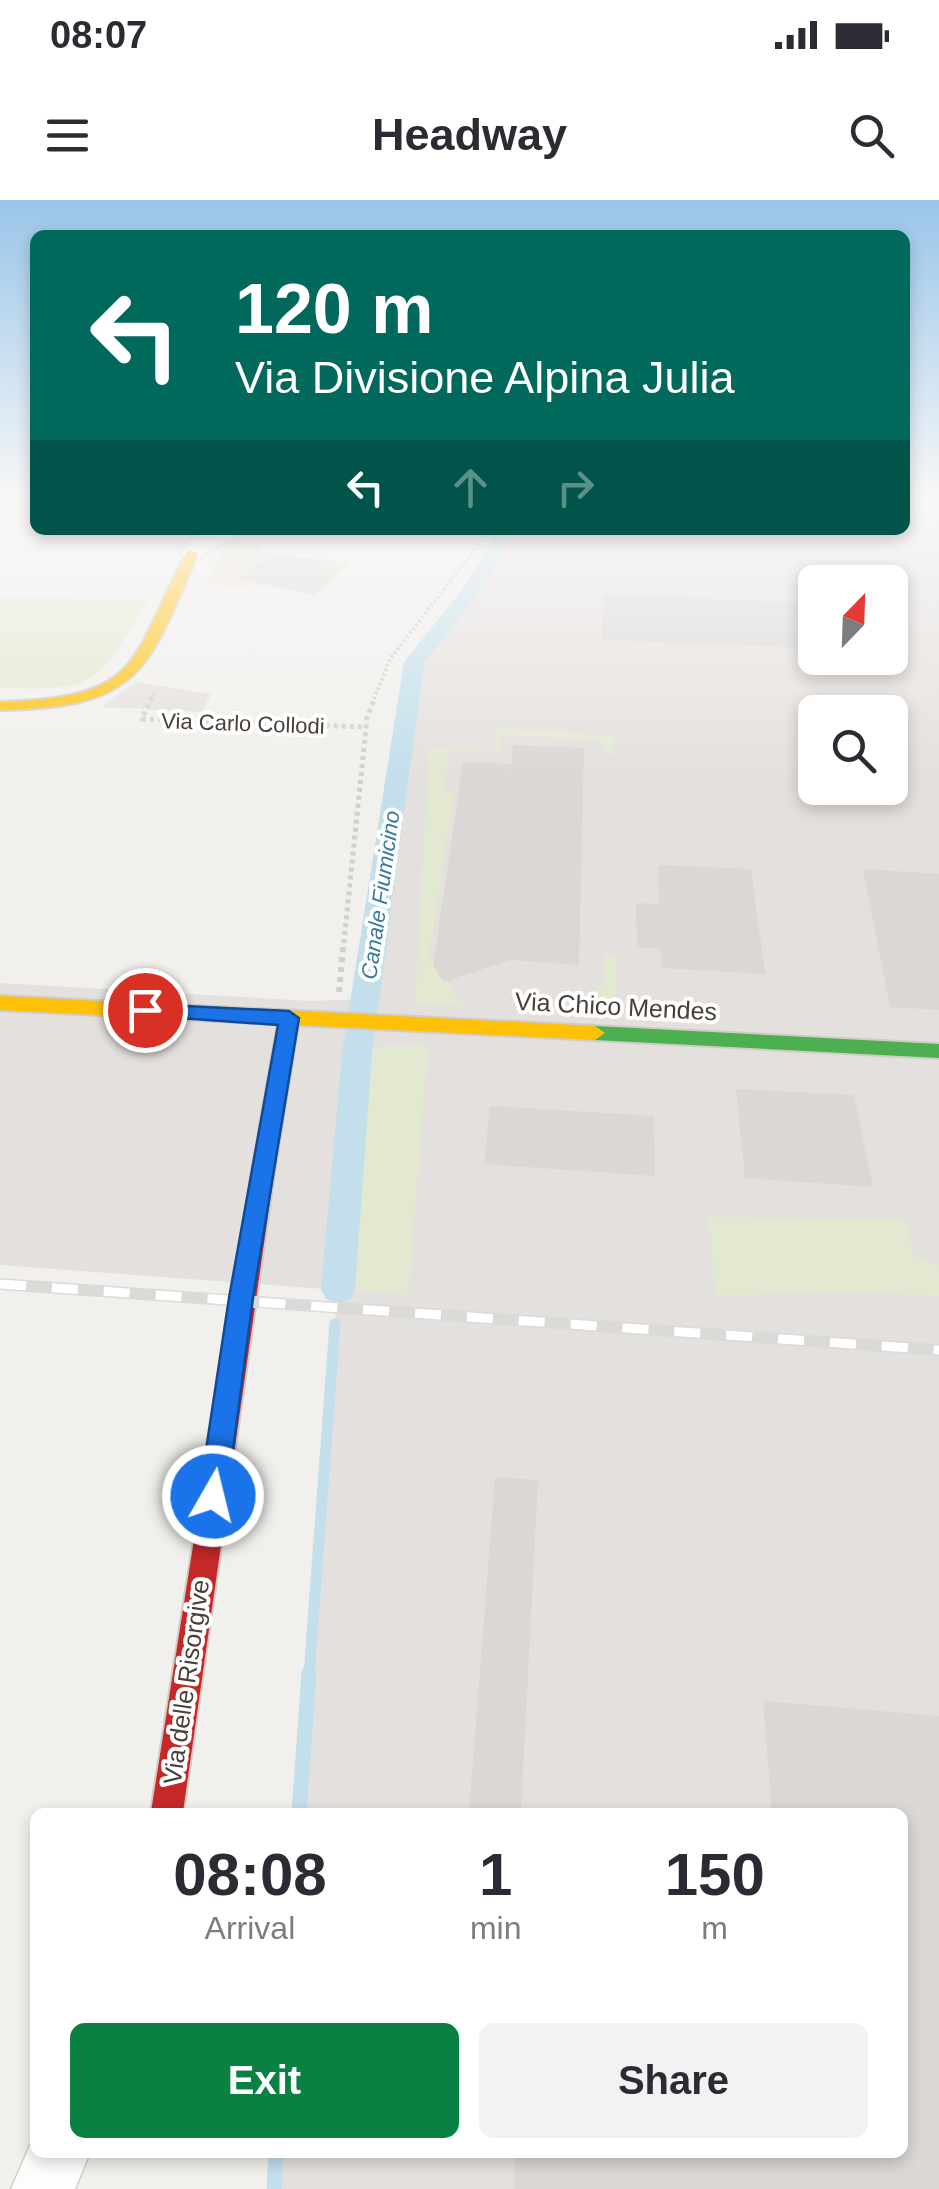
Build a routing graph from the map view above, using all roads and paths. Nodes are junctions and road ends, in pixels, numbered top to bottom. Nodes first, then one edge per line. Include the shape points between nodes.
1 (172, 593) edge
2 (441, 593) edge
3 (158, 684) dead end
4 (0, 706) edge
5 (367, 727) junction
6 (0, 1003) edge
7 (289, 1018) junction
8 (337, 1019) junction
9 (939, 1051) edge
10 (169, 1808) edge
11 (55, 2158) edge
12 (42, 2189) edge

1 - 4 street via 129,677 107,692 77,702
2 - 5 path via 390,659
3 - 5 path, Via Carlo Collodi via 142,719
5 - 8 path
6 - 7 street, Via Chico Mendes
7 - 8 street, Via Chico Mendes
7 - 10 street, Via delle Risorgive via 241,1298
8 - 9 street, Via Chico Mendes
11 - 12 street

